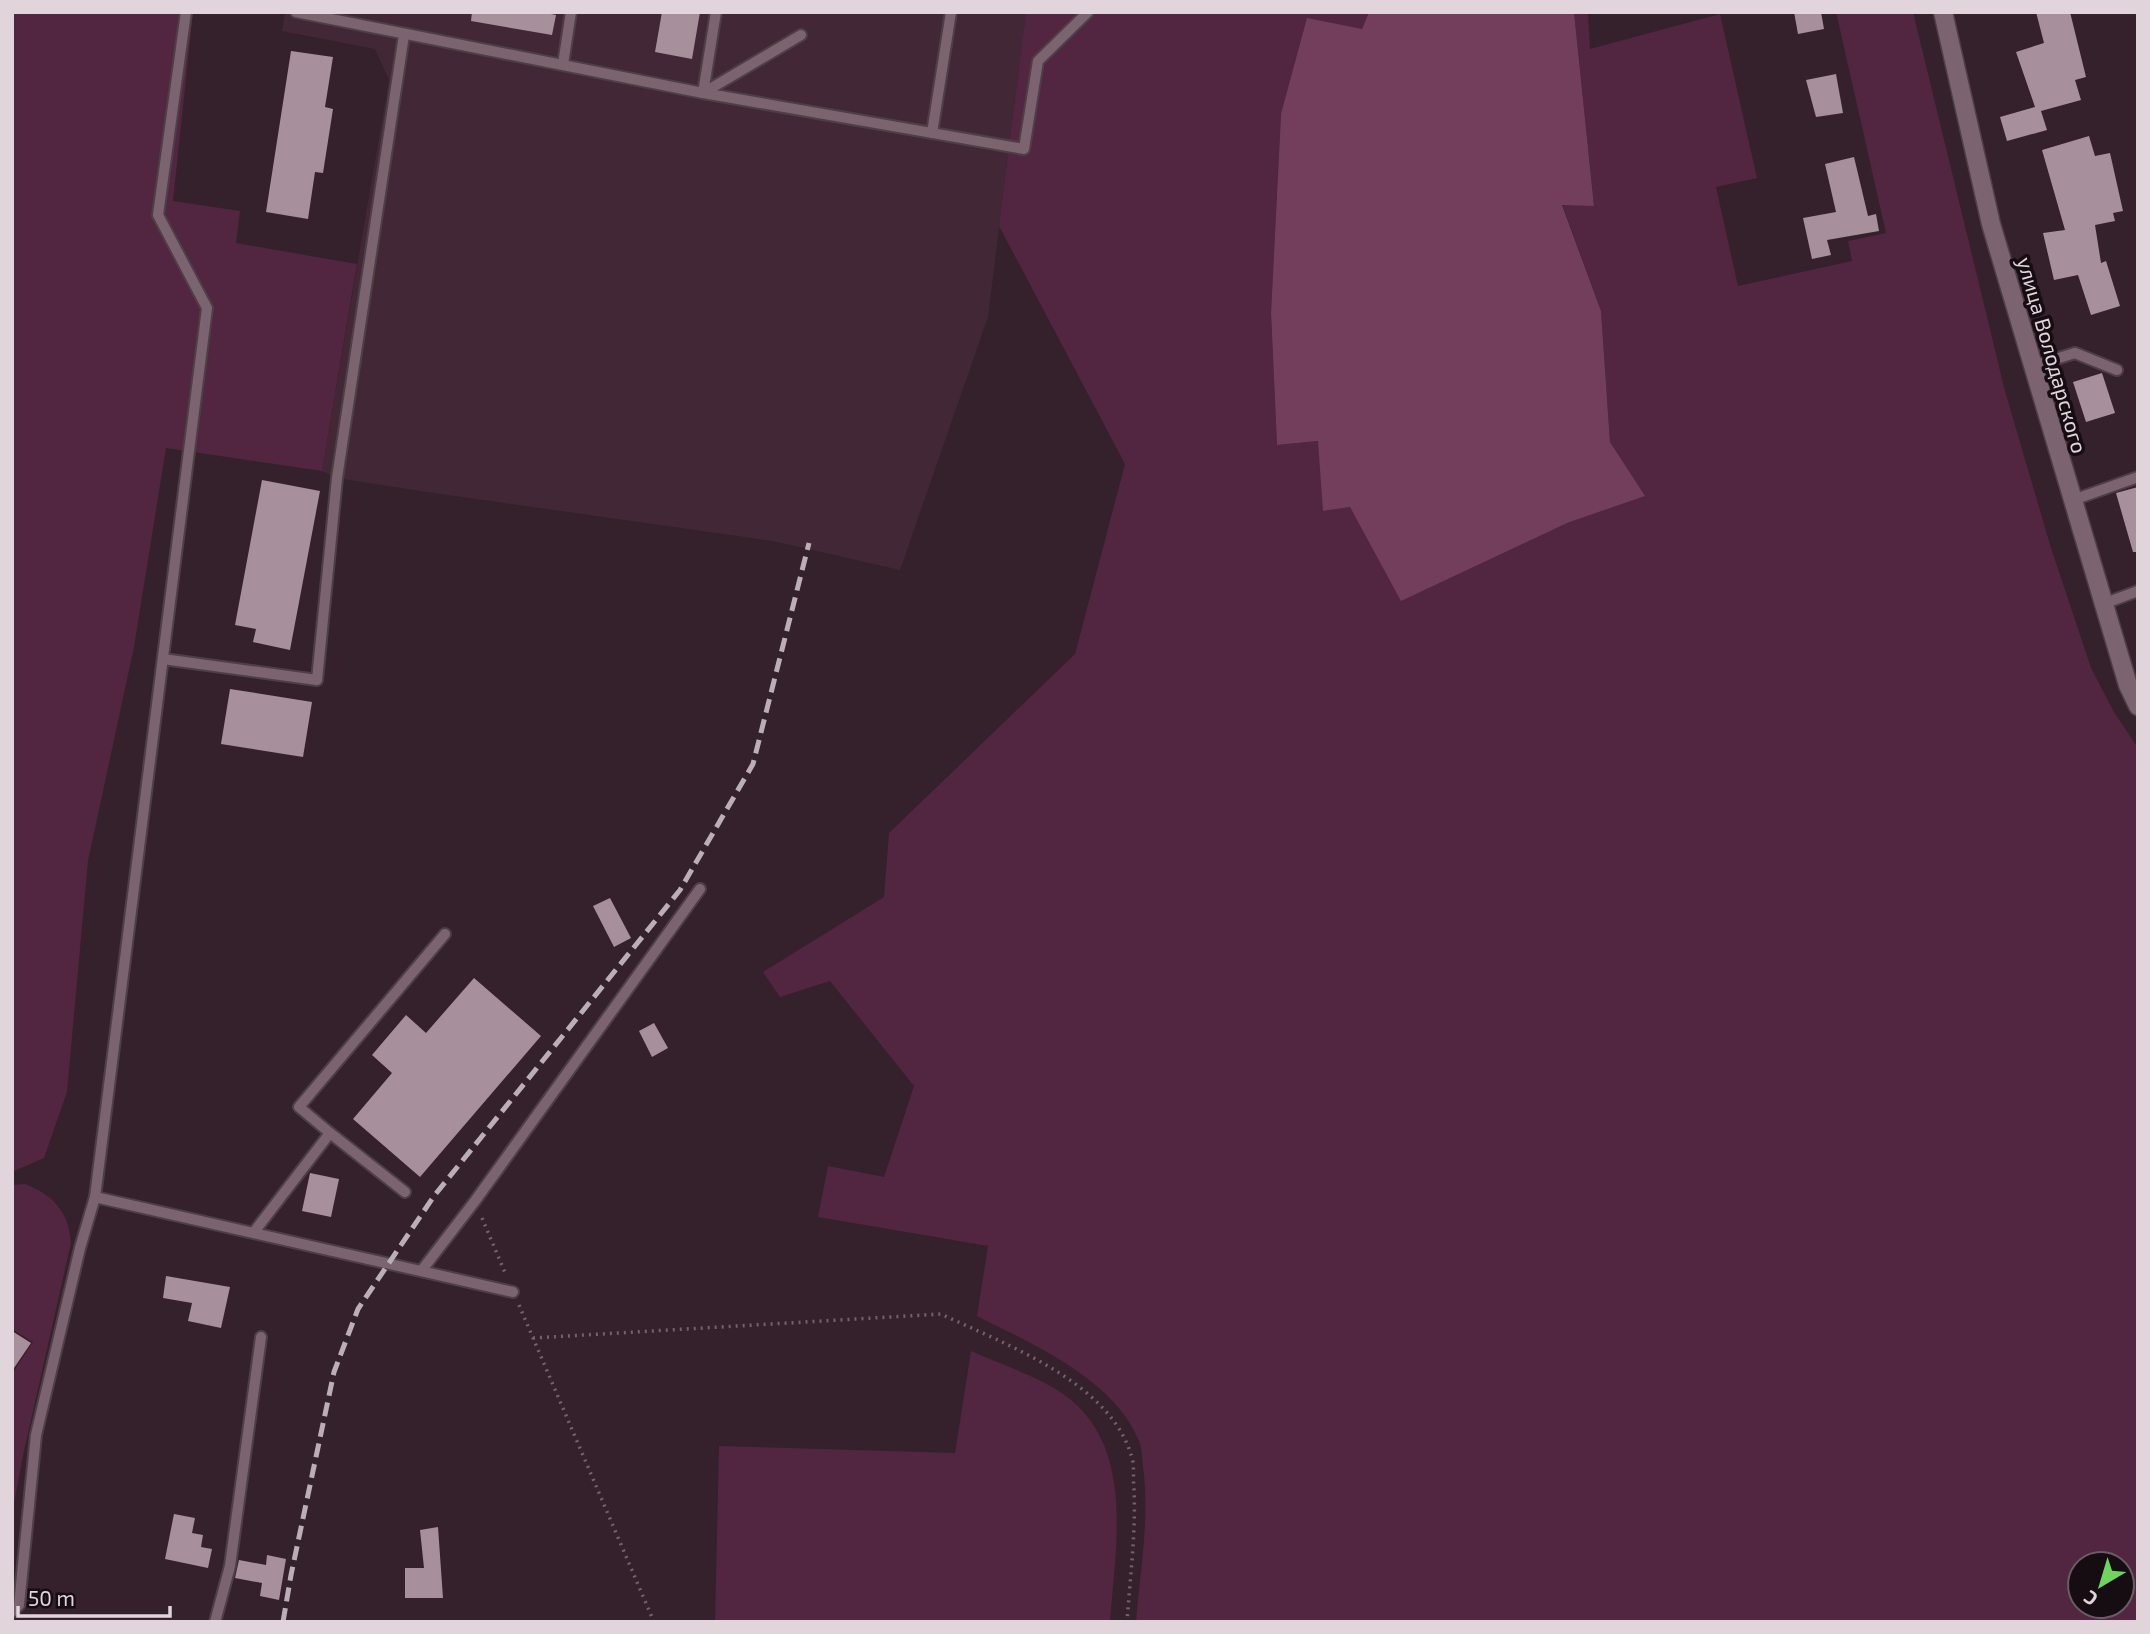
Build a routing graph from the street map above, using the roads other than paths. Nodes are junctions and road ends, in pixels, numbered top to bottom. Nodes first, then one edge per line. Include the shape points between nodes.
1 (186, 12) edge
2 (296, 12) edge
3 (571, 12) edge
4 (716, 12) edge
5 (951, 12) edge
6 (1088, 12) edge
7 (1943, 12) edge
8 (404, 35) junction
9 (801, 35) dead end
10 (563, 64) junction
11 (703, 93) junction
12 (932, 133) junction
13 (2033, 366) junction
14 (2117, 370) dead end
15 (2138, 477) edge
16 (2073, 500) junction
17 (2138, 591) edge
18 (2103, 604) junction
19 (163, 659) junction
20 (2138, 706) edge
21 (700, 889) dead end
22 (444, 934) dead end
23 (330, 1133) junction
24 (405, 1192) dead end
25 (95, 1197) junction
26 (254, 1232) junction
27 (422, 1270) junction
28 (513, 1292) road end
29 (261, 1337) dead end
30 (12, 1612) edge
31 (215, 1622) edge

1 - 19 lane via 158,215 207,307
2 - 8 lane
3 - 10 lane
4 - 11 lane
5 - 12 lane
6 - 12 lane via 1038,61 1024,149
7 - 13 street, улица Володарского via 1991,224
8 - 10 lane
8 - 19 lane via 337,478 317,680
9 - 11 lane
10 - 11 lane
11 - 12 lane
13 - 14 lane via 2075,353
13 - 16 street, улица Володарского
15 - 16 lane
16 - 18 street, улица Володарского
17 - 18 lane
18 - 20 street, улица Володарского
19 - 25 lane
21 - 27 lane
22 - 23 lane via 299,1107
23 - 24 lane
23 - 26 lane
25 - 26 lane
25 - 30 lane via 36,1435 19,1605
26 - 27 lane
27 - 28 lane
29 - 31 lane via 230,1566

